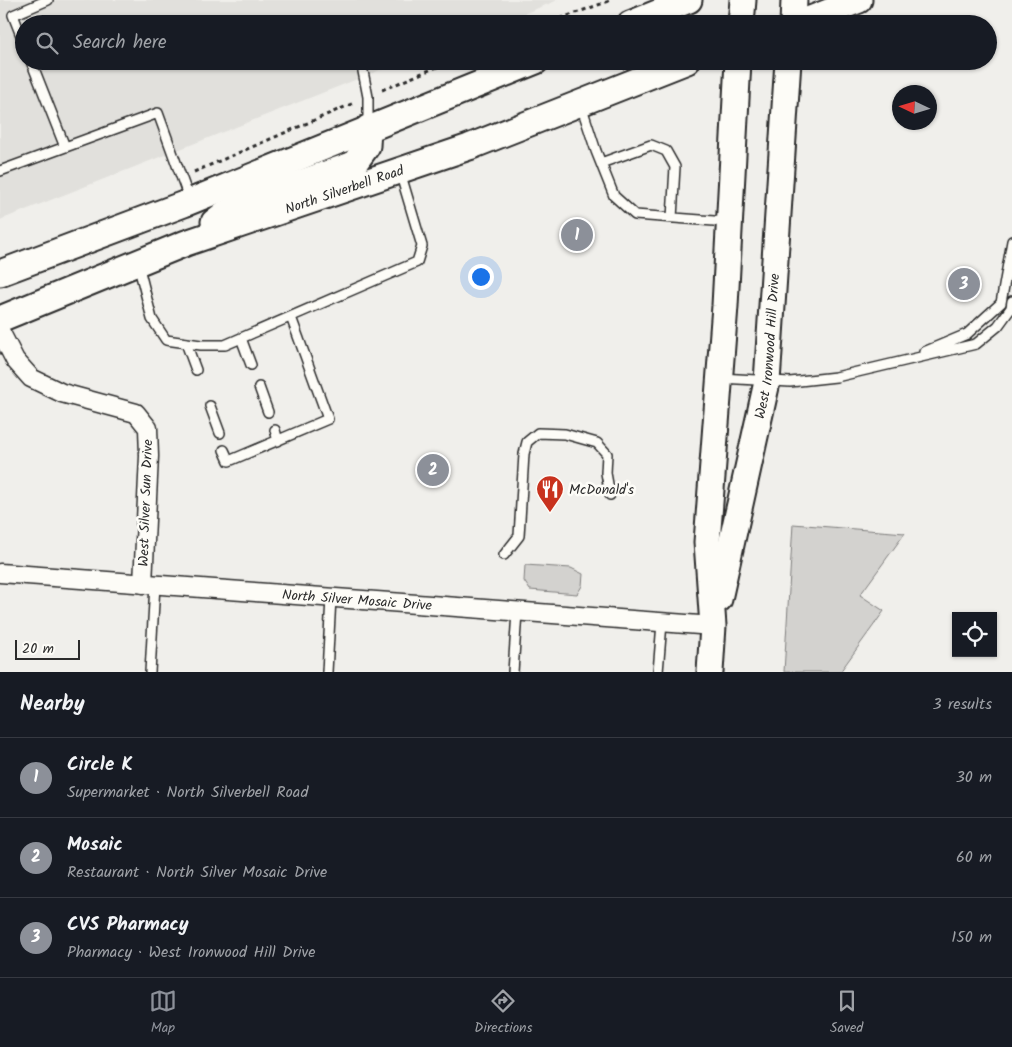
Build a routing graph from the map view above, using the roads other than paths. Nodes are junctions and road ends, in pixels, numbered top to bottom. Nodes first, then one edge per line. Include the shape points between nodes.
1 (48, 0) edge
2 (689, 0) edge
3 (743, 0) edge
4 (794, 0) edge
5 (859, 0) edge
6 (652, 15) edge
7 (742, 15) edge
8 (793, 15) edge
9 (821, 15) edge
10 (15, 21) edge
11 (35, 70) edge
12 (363, 70) edge
13 (513, 70) edge
14 (665, 70) edge
15 (738, 70) edge
16 (787, 70) edge
17 (580, 105) junction
18 (368, 128) junction
19 (65, 147) junction
20 (600, 163) junction
21 (0, 171) edge
22 (400, 172) junction
23 (190, 201) junction
24 (672, 218) junction
25 (730, 222) junction
26 (1012, 241) edge
27 (186, 243) junction
28 (138, 264) junction
29 (0, 273) edge
30 (1012, 301) edge
31 (291, 317) junction
32 (0, 319) edge
33 (0, 331) edge
34 (241, 338) junction
35 (186, 343) junction
36 (904, 361) junction
37 (251, 365) dead end
38 (196, 370) dead end
39 (720, 378) junction
40 (767, 380) junction
41 (259, 387) dead end
42 (210, 406) dead end
43 (268, 412) dead end
44 (275, 430) dead end
45 (220, 432) dead end
46 (278, 441) junction
47 (224, 450) dead end
48 (610, 495) dead end
49 (504, 555) dead end
50 (0, 573) edge
51 (149, 585) junction
52 (331, 598) junction
53 (517, 612) junction
54 (662, 622) junction
55 (713, 626) junction
56 (150, 672) edge
57 (327, 672) edge
58 (513, 672) edge
59 (658, 672) edge
60 (710, 672) edge

1 - 10 lane via 12,14
2 - 6 main road
3 - 7 main road
4 - 8 main road
5 - 9 main road
11 - 19 lane
12 - 18 lane via 368,96
13 - 18 main road
14 - 17 main road, North Silverbell Road
15 - 25 main road, West Ironwood Hill Drive
16 - 40 main road, West Ironwood Hill Drive
17 - 20 lane
17 - 22 main road, North Silverbell Road
18 - 23 main road
18 - 27 main road via 367,146 354,164 224,214
19 - 21 lane
19 - 23 lane via 158,113
20 - 24 lane via 614,196 635,215
20 - 24 lane via 651,145 666,151 675,167
22 - 27 main road, North Silverbell Road
22 - 31 lane via 422,246 416,262
23 - 29 main road
24 - 25 lane
25 - 39 main road, West Ironwood Hill Drive
26 - 36 lane via 1001,304 967,334
27 - 28 main road, North Silverbell Road
28 - 32 main road, North Silverbell Road
28 - 35 lane via 152,319 166,340
30 - 36 lane via 1011,308 998,326 976,344
31 - 34 lane
31 - 46 lane via 328,419
33 - 51 street, West Silver Sun Drive via 15,360 31,378 62,392 136,413 148,428
34 - 35 lane via 225,345
34 - 37 lane
35 - 38 lane
36 - 40 lane via 836,377 790,382
39 - 40 lane
39 - 55 main road, West Ironwood Hill Drive via 707,542
40 - 55 main road, West Ironwood Hill Drive
41 - 43 lane
42 - 45 lane
44 - 46 lane
46 - 47 lane via 230,461
48 - 49 lane via 607,454 598,443 565,434 538,433 527,442 524,454 519,536
50 - 51 street, North Silver Mosaic Drive
51 - 52 street, North Silver Mosaic Drive
51 - 56 lane
52 - 53 street, North Silver Mosaic Drive
52 - 57 lane
53 - 54 street, North Silver Mosaic Drive
53 - 58 lane
54 - 55 street, North Silver Mosaic Drive
54 - 59 lane
55 - 60 main road, West Ironwood Hill Drive

